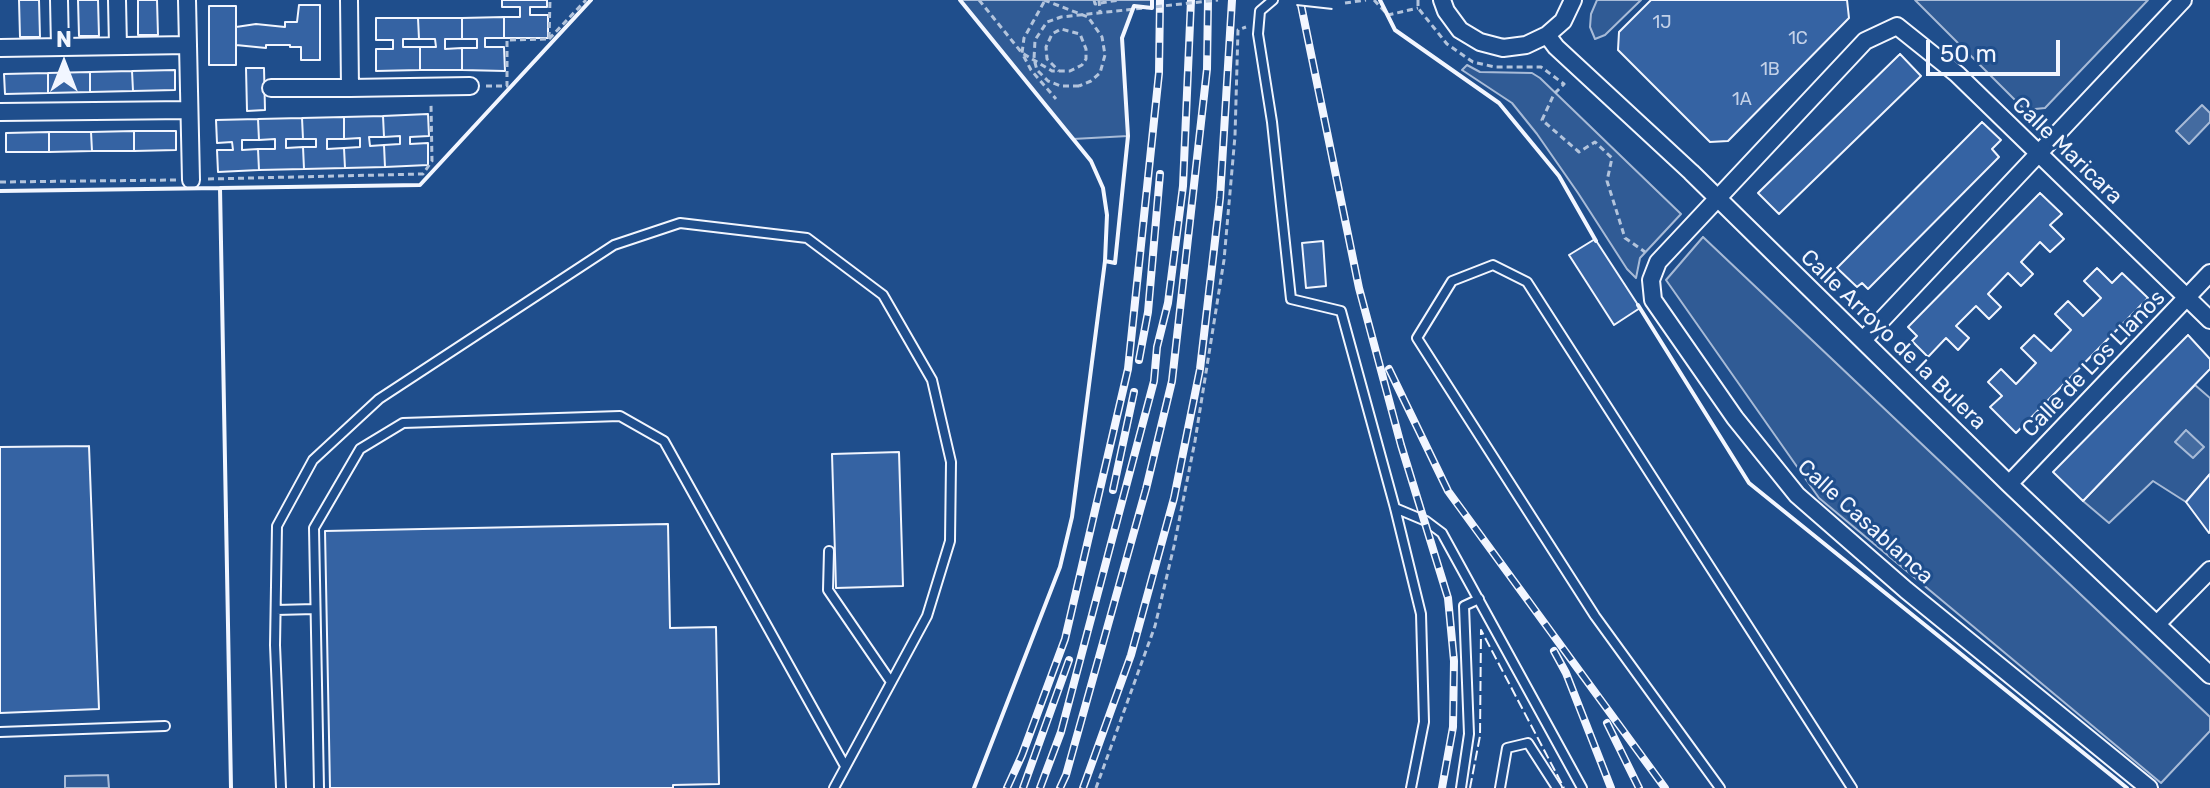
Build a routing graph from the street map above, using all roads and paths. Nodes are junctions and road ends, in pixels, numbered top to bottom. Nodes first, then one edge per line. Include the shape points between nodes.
1 (59, 0) edge
2 (117, 0) edge
3 (187, 0) edge
4 (349, 0) edge
5 (550, 0) edge
6 (586, 0) edge
7 (979, 0) edge
8 (1119, 0) edge
9 (1218, 0) edge
10 (1273, 0) edge
11 (1297, 0) edge
12 (1366, 0) edge
13 (1374, 0) edge
14 (1442, 0) edge
15 (1573, 0) edge
16 (2183, 0) edge
17 (1044, 1) edge
18 (1099, 1) edge
19 (1351, 1) edge
20 (1333, 4) dead end
21 (1418, 8) dead end
22 (1100, 12) junction
23 (1259, 22) junction
24 (1547, 35) junction
25 (549, 39) junction
26 (188, 45) junction
27 (118, 46) junction
28 (60, 47) junction
29 (0, 48) edge
30 (1022, 53) junction
31 (1034, 59) junction
32 (1059, 71) junction
33 (1564, 84) dead end
34 (430, 86) junction
35 (470, 86) joint
36 (271, 88) dead end
37 (350, 88) junction
38 (1056, 99) dead end
39 (189, 110) junction
40 (0, 112) edge
41 (2038, 153) junction
42 (191, 180) junction
43 (0, 182) edge
44 (1717, 198) junction
45 (1658, 262) junction
46 (2210, 273) edge
47 (2187, 298) junction
48 (2210, 320) edge
49 (1864, 339) junction
50 (2009, 484) junction
51 (1395, 508) junction
52 (829, 551) dead end
53 (2210, 570) edge
54 (1479, 599) junction
55 (315, 609) junction
56 (276, 610) junction
57 (2157, 624) junction
58 (2210, 675) edge
59 (891, 682) junction
60 (165, 726) dead end
61 (0, 732) edge
62 (845, 766) junction
63 (281, 788) edge
64 (319, 788) edge
65 (834, 788) edge
66 (1096, 788) edge
67 (1411, 788) edge
68 (1461, 788) edge
69 (1500, 788) edge
70 (1557, 788) edge
71 (1582, 788) edge
72 (1720, 788) edge
73 (1852, 788) edge
74 (2149, 788) edge

1 - 28 street
2 - 27 street
3 - 26 street
4 - 37 street
5 - 25 path
6 - 25 path
7 - 30 path
8 - 18 path
9 - 22 path, bridge
10 - 23 lane via 1260,11
11 - 20 lane, bridge
12 - 19 path
13 - 21 path via 1388,15
14 - 24 street via 1460,30 1480,42 1503,48
15 - 24 street via 1563,21
16 - 41 street
17 - 30 path via 1024,38
17 - 31 path, bridge via 1088,17 1102,37 1105,55 1100,73 1079,86 1048,81
18 - 22 path, bridge
22 - 31 path, bridge via 1047,22 1035,40
23 - 51 lane via 1291,299 1341,311
23 - 66 path via 1238,30 1224,260 1174,546 1155,626
24 - 44 street, Calle Arroyo de la Bulera
25 - 35 path via 507,40 507,86
26 - 27 street
26 - 39 street
27 - 28 street
28 - 29 street
30 - 31 path
30 - 38 path
31 - 32 path
32 - 32 path via 1070,71 1086,59 1084,42 1075,32 1061,29 1046,47 1047,59
33 - 45 path via 1542,120 1579,152 1595,142 1612,158 1607,181 1625,238
34 - 35 street
34 - 37 street
34 - 42 path via 432,161 423,174
36 - 37 street
39 - 40 street
39 - 42 street
41 - 44 street, Calle Maricara via 1957,74 1897,26 1865,41
41 - 47 street, Calle Maricara
41 - 49 street
42 - 43 path
44 - 45 street
44 - 49 street, Calle Arroyo de la Bulera
45 - 74 street, Calle Casablanca via 1651,280 1653,300 1735,418 1797,495
46 - 47 street, Calle de Los Llanos
47 - 48 street, Calle Maricara
47 - 50 street, Calle de Los Llanos
49 - 50 street, Calle Arroyo de la Bulera
50 - 57 street, Calle Arroyo de la Bulera
51 - 54 lane via 1442,533
51 - 67 lane via 1421,614 1424,722
52 - 59 lane via 828,590
53 - 57 street
54 - 68 lane via 1464,606 1469,734
54 - 71 lane
55 - 56 lane
55 - 62 lane via 314,528 360,449 403,423 620,416 664,441
55 - 64 lane
56 - 59 lane via 277,526 313,460 379,399 614,245 680,223 807,238 883,295 932,380 951,462 950,541 927,616
56 - 63 lane
57 - 58 street, Calle Arroyo de la Bulera
59 - 62 lane
60 - 61 lane
62 - 65 lane
69 - 70 lane via 1507,748 1528,743
72 - 73 lane via 1595,616 1417,338 1452,281 1493,265 1527,282

